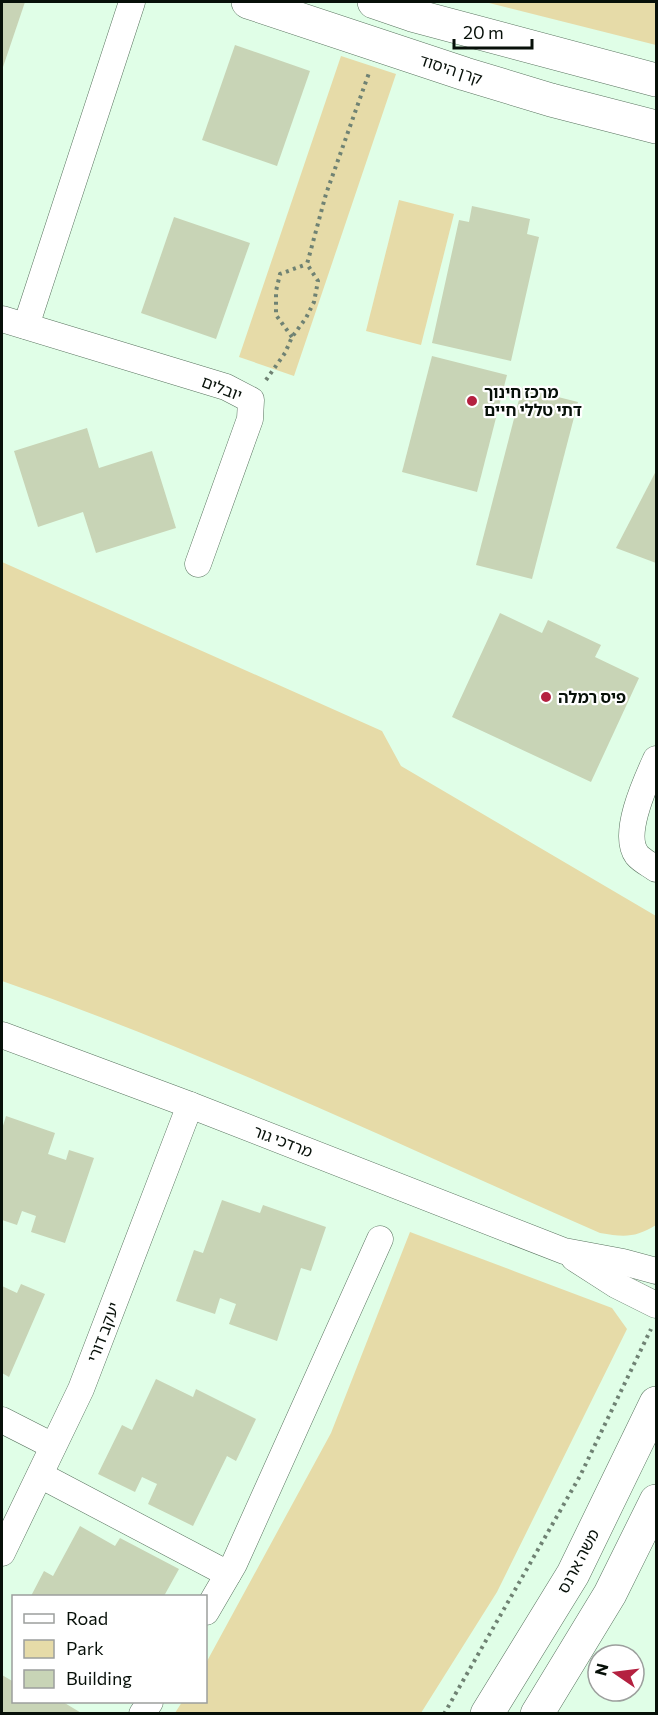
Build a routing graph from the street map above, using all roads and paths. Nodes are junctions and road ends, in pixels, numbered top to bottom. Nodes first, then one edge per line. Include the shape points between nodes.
1 (132, 2) edge
2 (248, 2) edge
3 (374, 2) edge
4 (379, 45) junction
5 (657, 80) edge
6 (657, 127) edge
7 (307, 264) junction
8 (2, 319) edge
9 (26, 326) junction
10 (292, 337) junction
11 (251, 400) junction
12 (198, 564) dead end
13 (657, 759) edge
14 (657, 869) edge
15 (2, 1035) edge
16 (190, 1105) junction
17 (381, 1239) dead end
18 (564, 1251) junction
19 (657, 1271) edge
20 (654, 1317) edge
21 (657, 1402) edge
22 (2, 1420) edge
23 (53, 1446) junction
24 (40, 1475) junction
25 (657, 1501) edge
26 (2, 1553) edge
27 (228, 1574) junction
28 (207, 1610) edge
29 (444, 1713) edge
30 (487, 1713) edge
31 (537, 1713) edge

1 - 9 street
2 - 4 main road, קרן היסוד
3 - 5 main road
4 - 6 main road, קרן היסוד via 551,100
4 - 7 path via 326,194
7 - 10 path via 318,281 314,302
7 - 10 path via 280,274 276,291 276,315
8 - 9 street, יובלים
9 - 11 street, יובלים via 226,387
10 - 11 path
11 - 12 street, יובלים via 250,419
13 - 14 street via 639,796 632,841 637,855
15 - 16 street, מרדכי גור
16 - 18 street, מרדכי גור
16 - 23 street, יעקב דורי via 81,1389
17 - 27 street
18 - 19 street, מרדכי גור
18 - 20 street, מרדכי גור via 616,1285
20 - 29 path via 580,1476
21 - 30 main road, משה ארנס via 573,1574
22 - 23 street
23 - 24 street, יעקב דורי
24 - 26 street, יעקב דורי
24 - 27 street
25 - 31 main road via 610,1594
27 - 28 street

